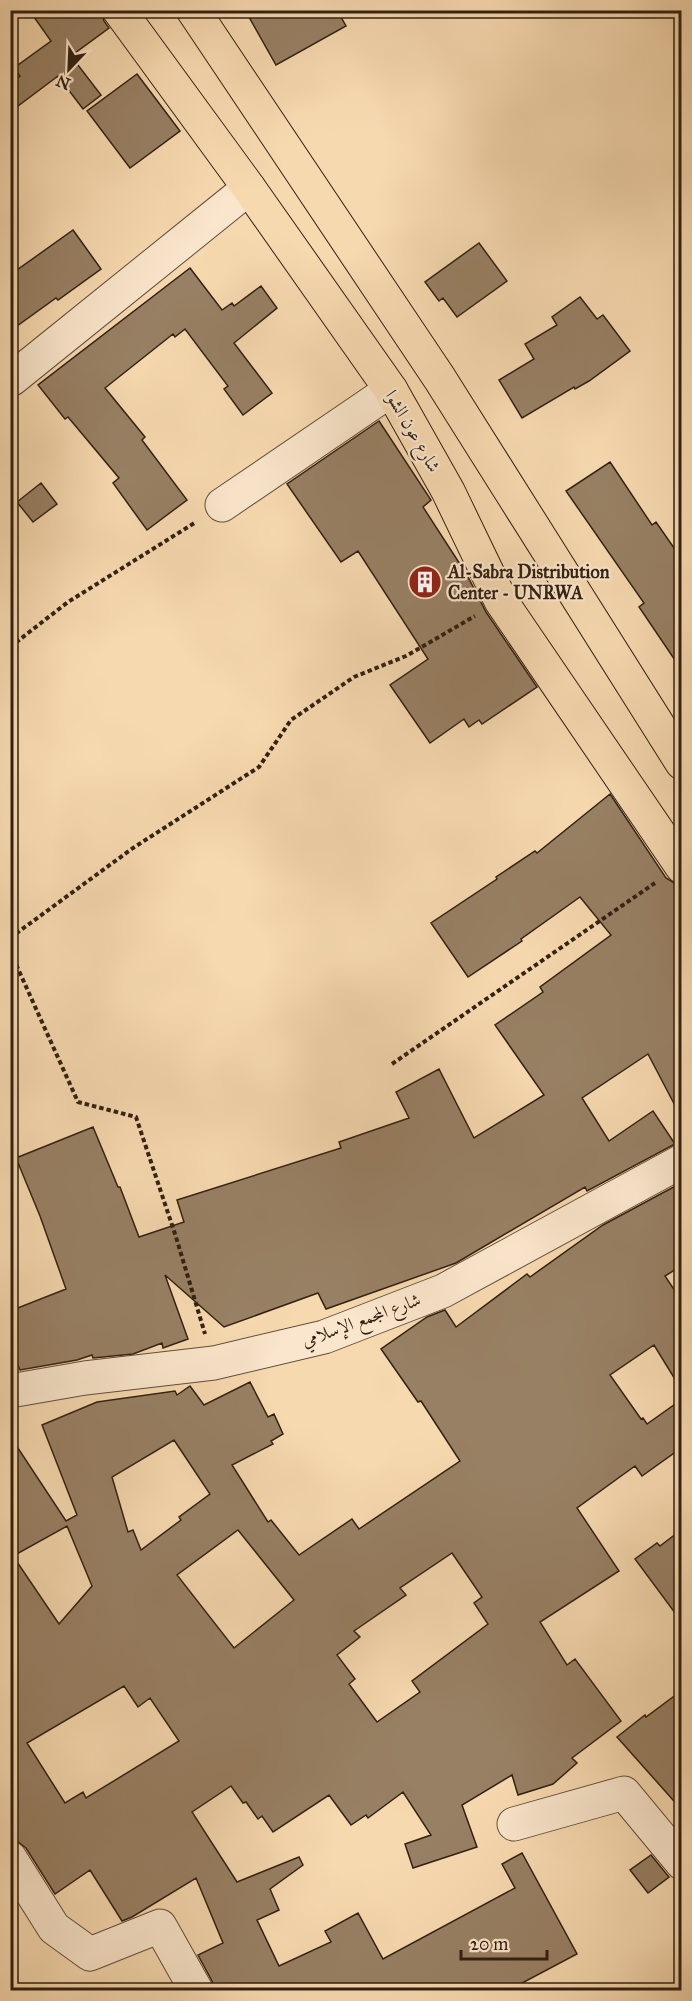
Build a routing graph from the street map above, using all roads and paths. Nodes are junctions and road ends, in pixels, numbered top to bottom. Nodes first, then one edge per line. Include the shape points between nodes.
1 (119, 10) edge
2 (193, 10) edge
3 (249, 188) junction
4 (12, 379) dead end
5 (391, 390) junction
6 (222, 505) joint
7 (501, 601) junction
8 (10, 647) edge
9 (681, 763) edge
10 (681, 866) edge
11 (10, 938) edge
12 (10, 951) edge
13 (392, 1064) dead end
14 (681, 1161) edge
15 (214, 1363) junction
16 (10, 1390) edge
17 (514, 1824) dead end
18 (10, 1858) edge
19 (680, 1858) edge
20 (196, 1990) edge

1 - 3 main road, شارع عون الشوا
2 - 9 main road via 440,379
3 - 4 street
3 - 5 main road, شارع عون الشوا
5 - 6 street
5 - 7 main road, شارع عون الشوا via 448,490
6 - 8 path via 68,602
7 - 10 main road, شارع عون الشوا
7 - 11 path via 406,656 354,677 291,720 259,766 133,848
10 - 13 path
12 - 15 path via 78,1102 136,1117
14 - 15 street, شارع المجمع الإسلامي via 443,1291 324,1336
15 - 16 street, شارع المجمع الإسلامي
17 - 19 street via 624,1793
18 - 20 street via 54,1928 90,1954 160,1926

